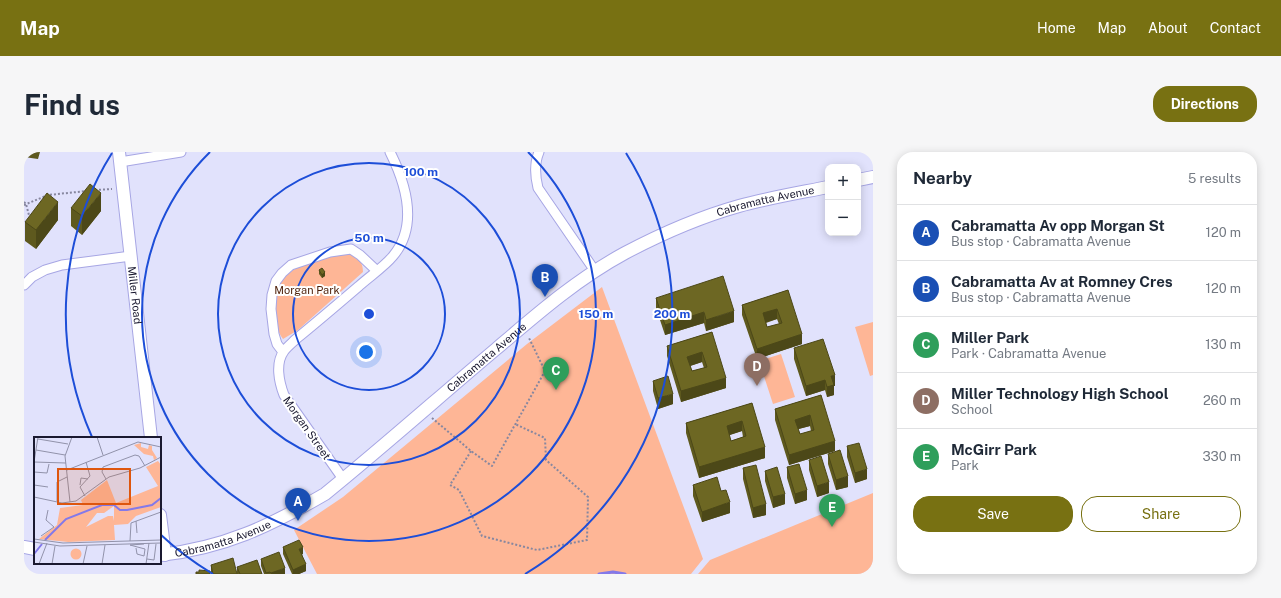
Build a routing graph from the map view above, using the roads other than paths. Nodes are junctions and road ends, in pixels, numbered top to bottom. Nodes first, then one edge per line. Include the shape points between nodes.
1 (181, 152) edge
2 (390, 152) edge
3 (539, 152) edge
4 (120, 157) edge
5 (873, 177) edge
6 (861, 179) edge
7 (825, 188) edge
8 (131, 256) junction
9 (377, 271) junction
10 (595, 271) junction
11 (24, 285) edge
12 (283, 352) junction
13 (151, 437) edge
14 (343, 479) junction
15 (161, 535) edge
16 (24, 547) edge
17 (34, 550) edge
18 (162, 555) edge

1 - 4 street
2 - 9 street via 405,190 407,223 405,234 393,255
3 - 10 street via 536,169 538,188
4 - 8 street, Miller Road
5 - 6 street
7 - 10 street, Cabramatta Avenue via 738,207 700,220 666,233
8 - 11 street via 62,265 45,270
8 - 13 street, Miller Road
9 - 12 street
9 - 12 street via 350,249 330,252 290,265 276,282 272,295 274,334
10 - 14 street, Cabramatta Avenue via 549,304
12 - 14 street, Morgan Street via 279,375 284,395
14 - 18 street, Cabramatta Avenue via 325,494 293,513 251,533 213,545
15 - 18 street
16 - 17 street

